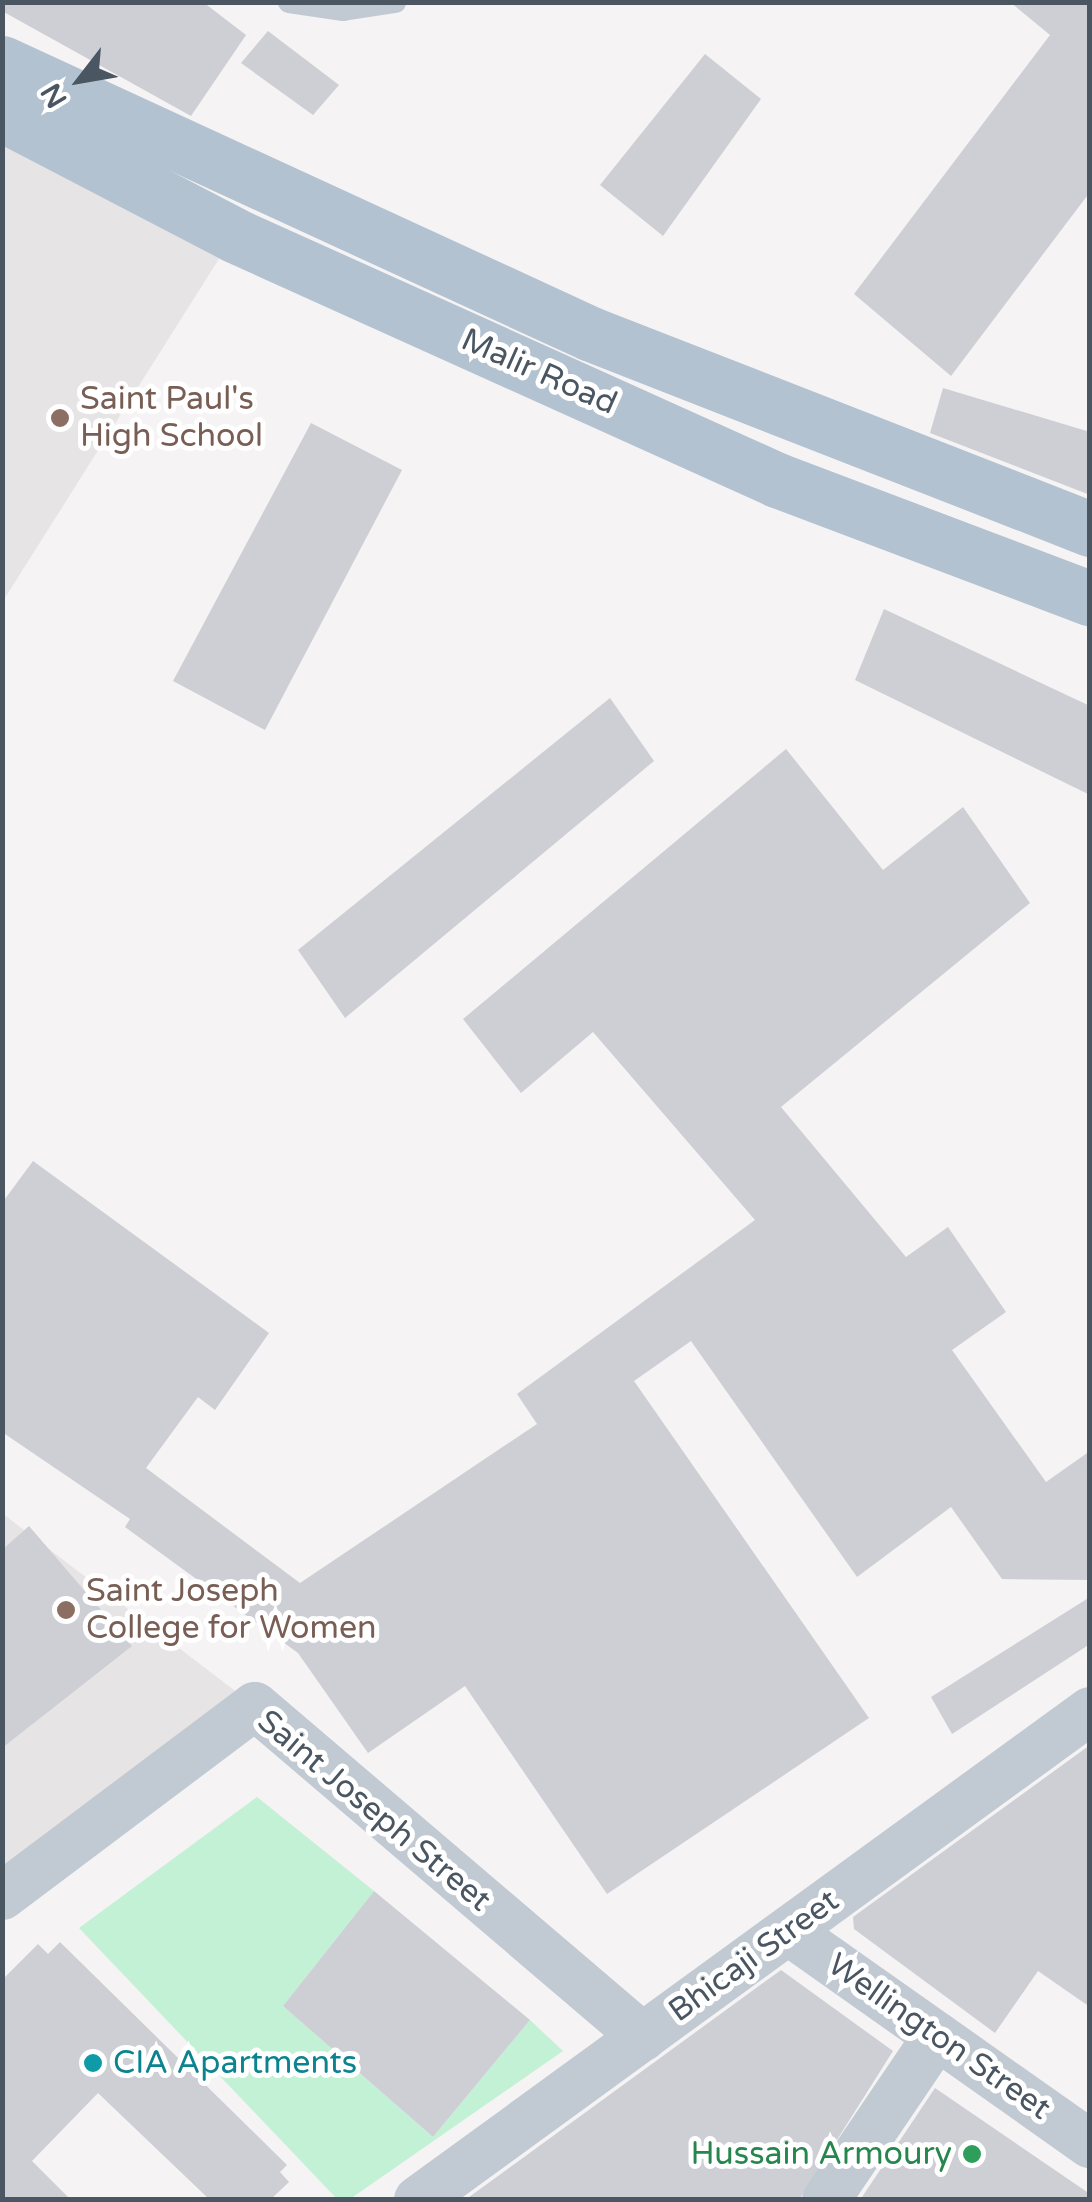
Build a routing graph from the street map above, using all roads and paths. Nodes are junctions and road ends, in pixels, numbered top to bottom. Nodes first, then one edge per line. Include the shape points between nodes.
1 (288, 2) edge
2 (396, 2) edge
3 (2, 63) edge
4 (2, 114) edge
5 (1090, 529) edge
6 (1090, 598) edge
7 (1090, 1711) edge
8 (2, 1896) edge
9 (788, 1931) junction
10 (936, 2036) junction
11 (643, 2038) junction
12 (1090, 2144) edge
13 (418, 2200) edge
14 (826, 2200) edge

1 - 2 lane via 342,10
3 - 5 main road, Malir Road via 591,334
4 - 6 main road, Malir Road via 234,235 777,480
7 - 9 street, Bhicaji Street
8 - 11 street, Saint Joseph Street via 255,1706
9 - 10 street, Wellington Street
9 - 11 street, Bhicaji Street
10 - 12 street, Wellington Street
10 - 14 street
11 - 13 street, Bhicaji Street

